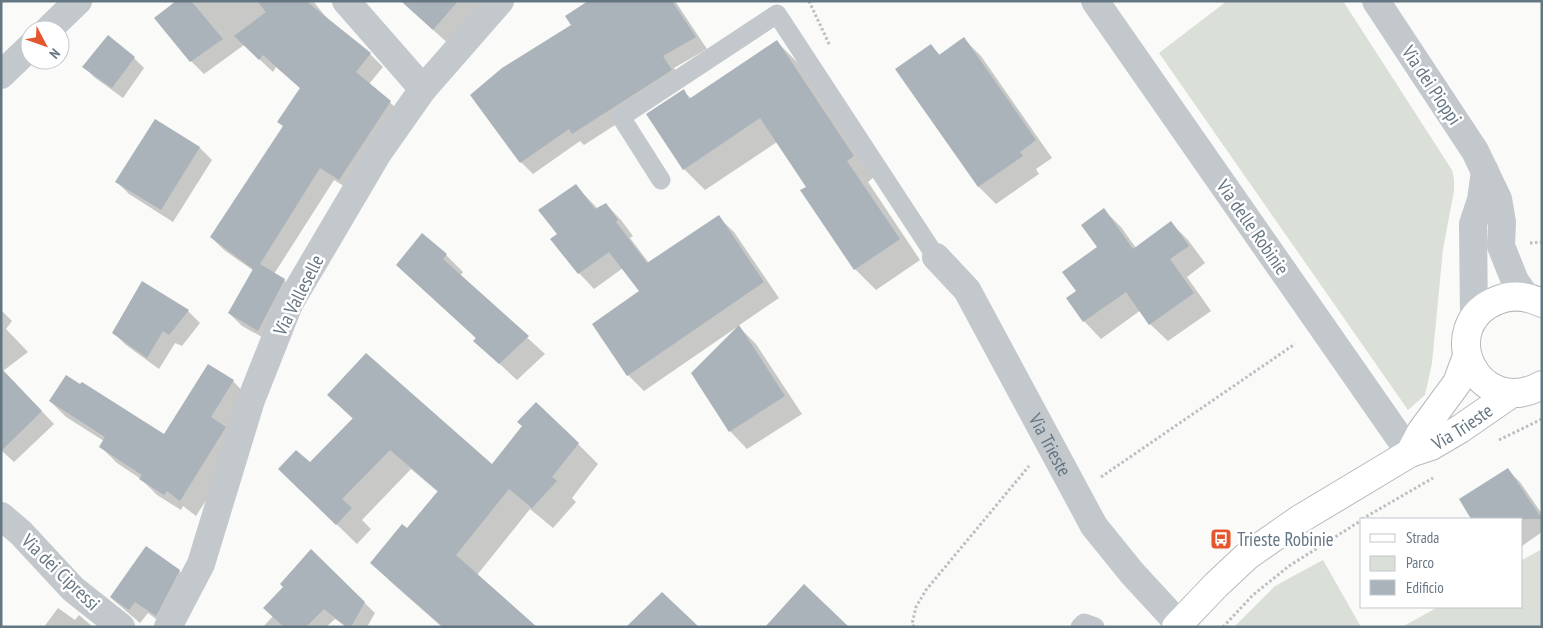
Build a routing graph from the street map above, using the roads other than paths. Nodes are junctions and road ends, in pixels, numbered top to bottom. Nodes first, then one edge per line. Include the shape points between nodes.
1 (78, 1) edge
2 (346, 1) edge
3 (500, 1) edge
4 (1096, 1) edge
5 (1387, 8) edge
6 (58, 20) edge
7 (20, 57) edge
8 (1, 75) edge
9 (422, 89) junction
10 (1485, 171) junction
11 (661, 180) dead end
12 (936, 257) joint
13 (1536, 297) edge
14 (1474, 319) junction
15 (1467, 356) junction
16 (1541, 385) edge
17 (1512, 394) junction
18 (1410, 453) junction
19 (1, 516) edge
20 (1178, 625) edge
21 (121, 627) edge
22 (168, 627) edge
23 (1080, 627) edge
24 (1095, 627) edge

1 - 6 street
2 - 9 street
3 - 9 street, Via Valleselle
4 - 18 street, Via delle Robinie
5 - 10 street, Via dei Pioppi
7 - 8 street
9 - 22 street, Via Valleselle via 378,154 289,304 251,400 201,564
10 - 13 street, Via dei Pioppi via 1498,198 1501,246 1515,281
10 - 14 street via 1481,200 1473,224
11 - 12 lane via 621,118 777,14
12 - 20 street, Via Trieste via 966,290 1094,526
13 - 14 street, Via Trieste via 1504,298 1489,303
14 - 15 street, Via Trieste via 1466,341
15 - 17 street, Via Trieste via 1473,371 1483,382
15 - 18 street, Via Trieste via 1457,383 1421,432
16 - 17 street, Via Trieste
17 - 18 street, Via Trieste via 1431,446
18 - 20 street, Via Trieste via 1300,519 1247,556
19 - 21 street, Via dei Cipressi via 73,589
23 - 24 lane via 1084,623

